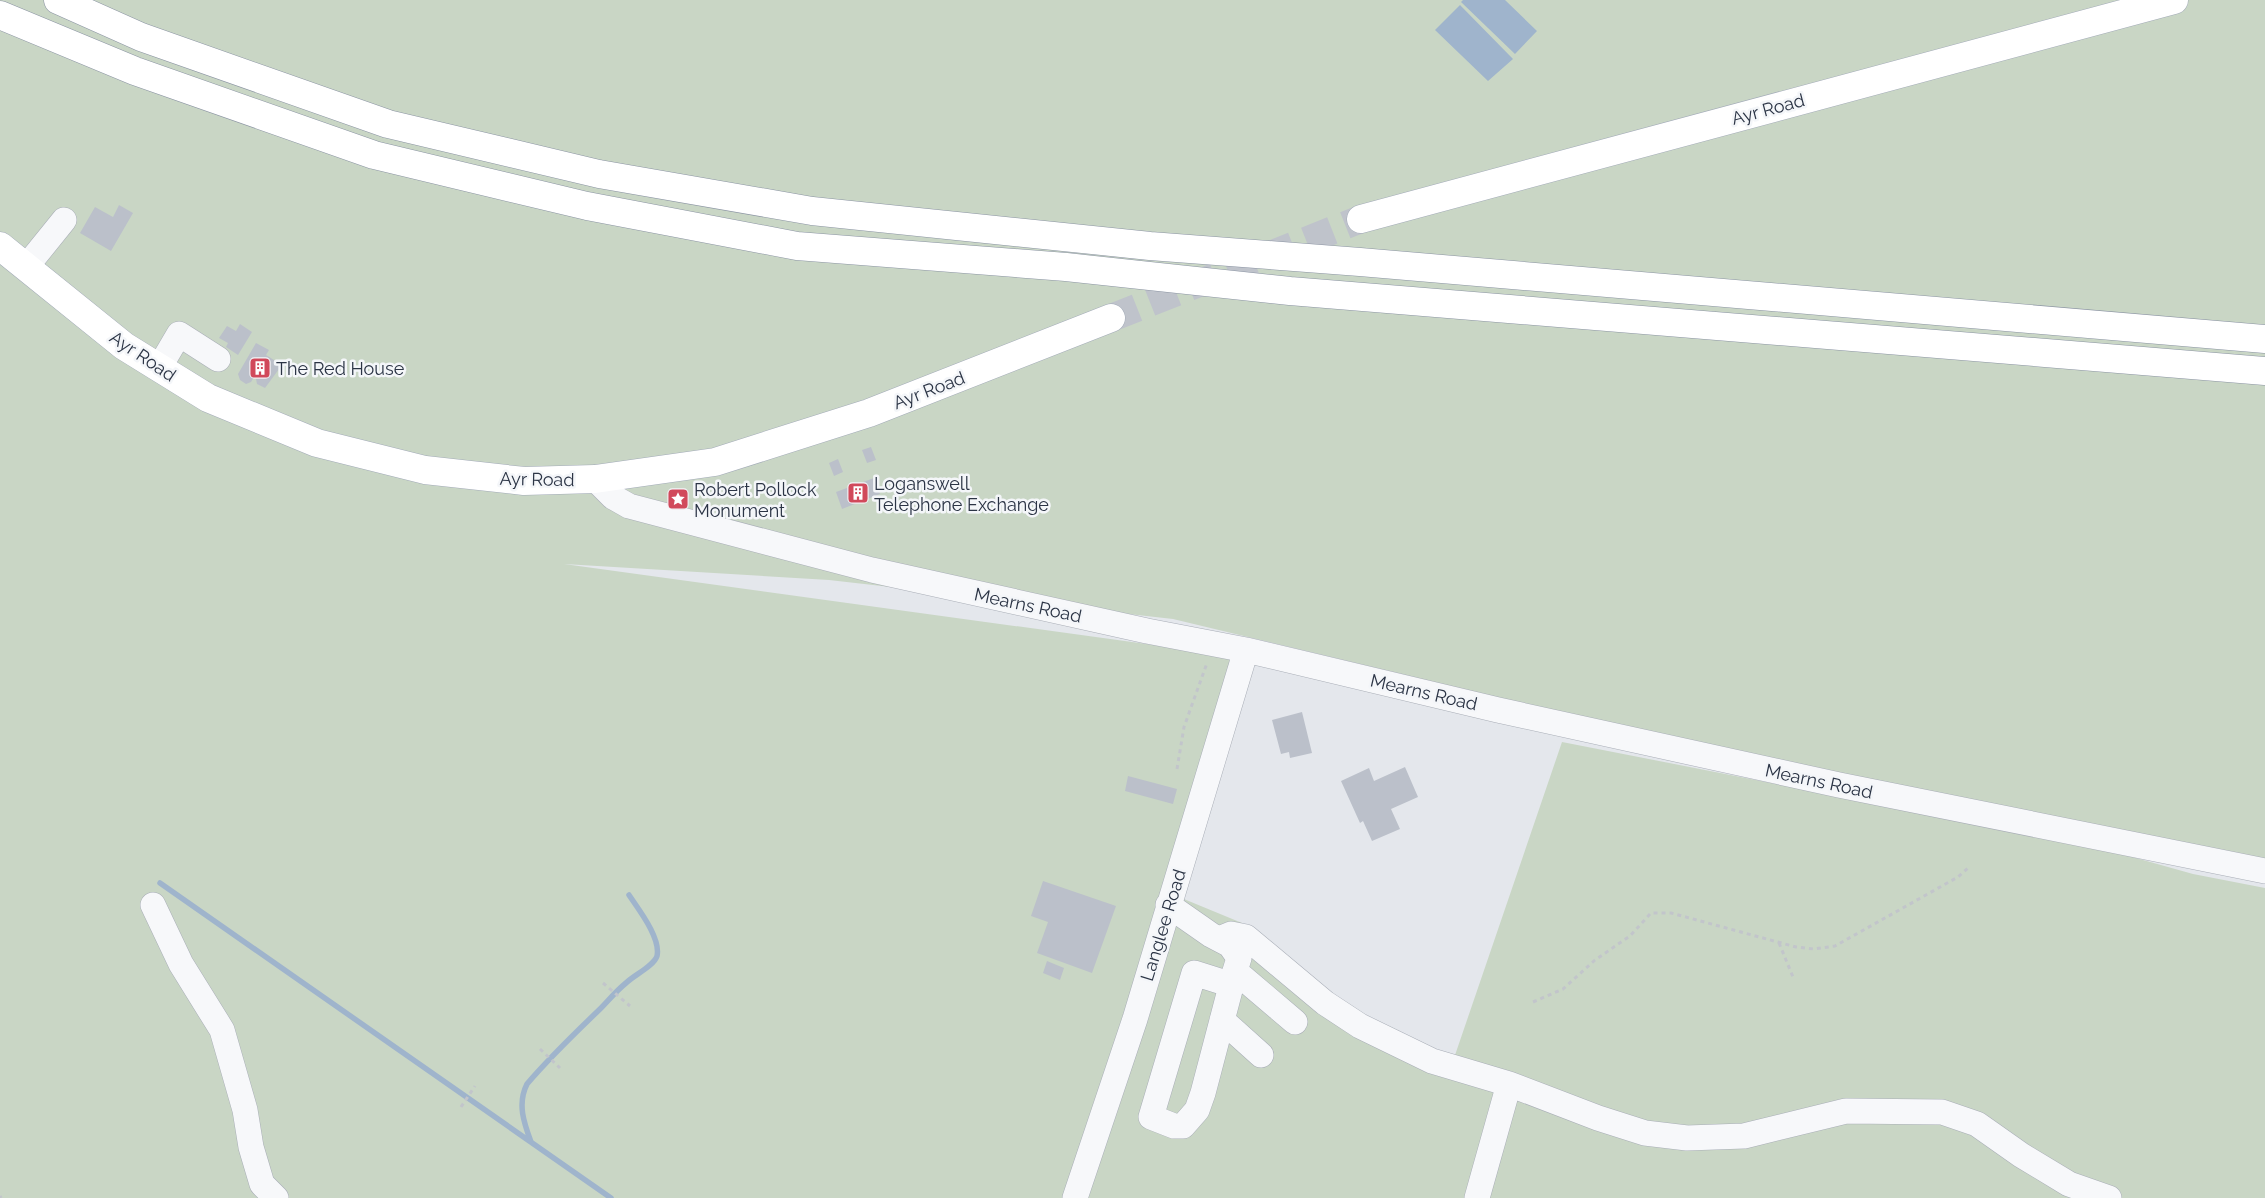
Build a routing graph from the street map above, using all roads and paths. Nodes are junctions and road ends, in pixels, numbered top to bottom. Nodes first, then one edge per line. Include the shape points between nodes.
1 (58, 0) edge
2 (2162, 2) edge
3 (0, 15) edge
4 (1361, 219) tunnel mouth
5 (64, 220) dead end
6 (0, 246) edge
7 (26, 267) junction
8 (1111, 318) tunnel mouth
9 (2265, 339) edge
10 (218, 358) dead end
11 (159, 368) junction
12 (2265, 372) edge
13 (595, 479) junction
14 (1214, 644) junction
15 (1246, 650) junction
16 (1177, 769) dead end
17 (1968, 868) dead end
18 (2265, 872) edge
19 (153, 905) dead end
20 (1168, 906) junction
21 (1219, 939) junction
22 (1779, 943) junction
23 (1234, 978) junction
24 (1793, 978) dead end
25 (605, 984) dead end
26 (1533, 1002) dead end
27 (630, 1006) dead end
28 (1222, 1020) junction
29 (1296, 1022) dead end
30 (540, 1050) dead end
31 (1261, 1055) dead end
32 (560, 1068) dead end
33 (1509, 1084) junction
34 (474, 1086) dead end
35 (461, 1107) dead end
36 (276, 1198) edge
37 (1075, 1198) edge
38 (1477, 1198) edge
39 (2109, 1198) edge

1 - 9 main road via 141,37 388,124 600,174 812,211 1150,246
2 - 4 main road, Ayr Road
3 - 12 main road via 135,71 374,155 587,206 797,246 1066,266 1300,292
5 - 7 street
6 - 7 main road, Ayr Road
7 - 11 main road, Ayr Road via 124,346
8 - 13 main road, Ayr Road via 869,413 798,437 715,462
10 - 11 street via 179,334
11 - 13 main road, Ayr Road via 208,398 317,443 425,470 524,481
13 - 14 street, Mearns Road via 613,497 629,506 872,570
14 - 15 street, Mearns Road
14 - 16 path via 1184,727
15 - 18 street, Mearns Road via 1839,786
15 - 20 street, Langlee Road
17 - 22 path via 1958,878 1835,946 1814,949
19 - 36 street via 181,964 222,1030 262,1184
20 - 21 street
20 - 37 street, Langlee Road
21 - 23 street via 1230,945 1239,958
21 - 33 street via 1232,934 1246,937 1360,1026 1432,1061
22 - 24 path
22 - 26 path via 1672,913 1651,913 1630,936 1595,960 1563,989
23 - 28 street
23 - 28 street via 1194,973 1151,1117 1183,1126 1197,1110 1217,1078
23 - 29 street
25 - 27 path
28 - 31 street
30 - 32 path
33 - 38 street
33 - 39 street via 1645,1133 1687,1138 1744,1136 1846,1111 1942,1112 1977,1124 2069,1184
34 - 35 path

